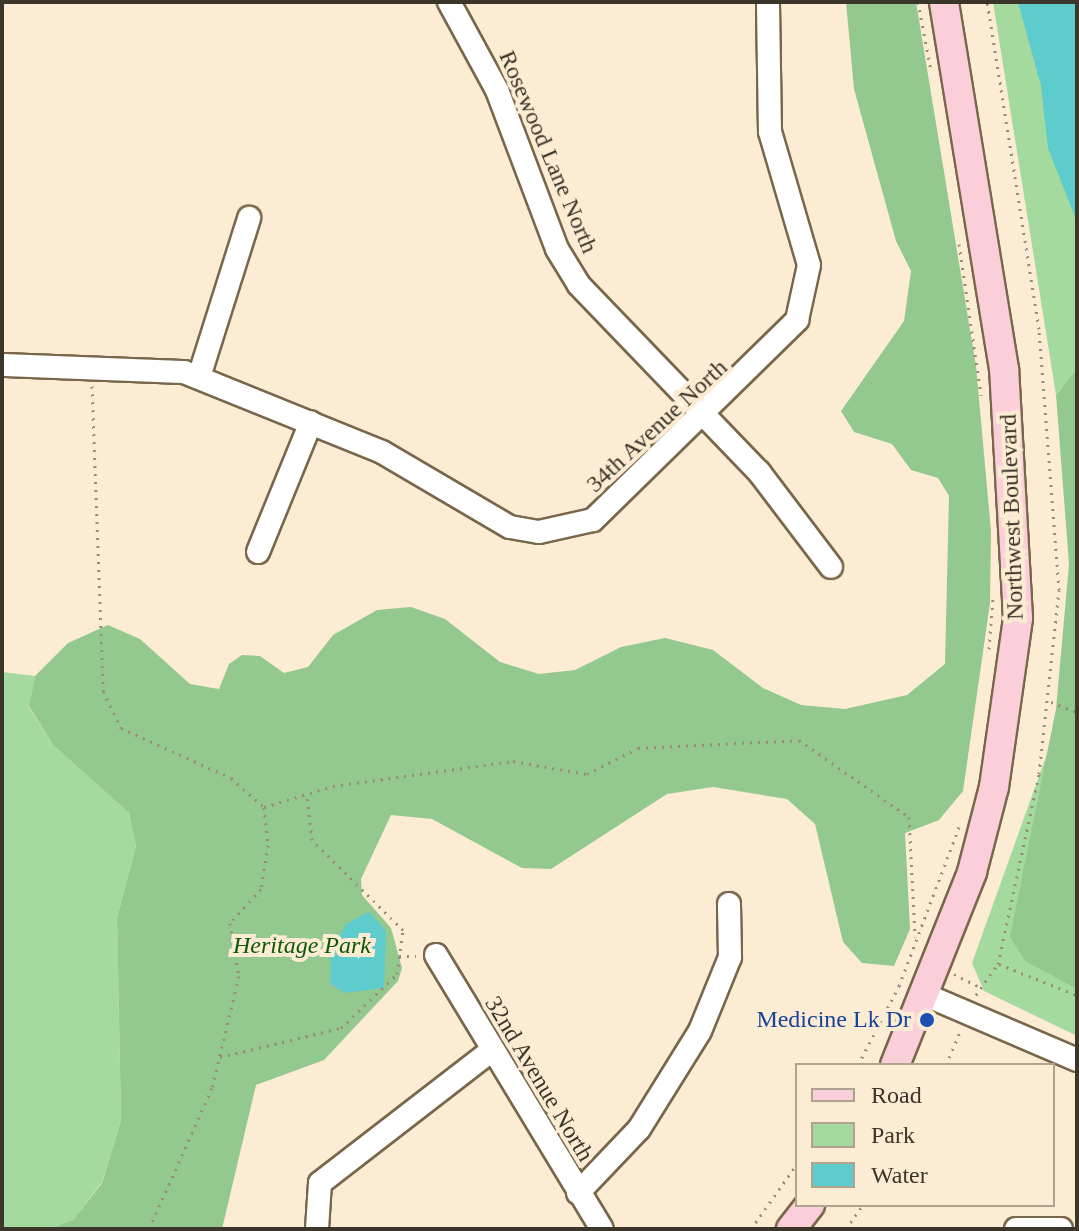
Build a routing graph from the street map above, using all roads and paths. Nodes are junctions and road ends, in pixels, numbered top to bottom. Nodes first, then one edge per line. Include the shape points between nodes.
1 (449, 2) edge
2 (768, 2) edge
3 (918, 2) edge
4 (944, 2) edge
5 (932, 76) dead end
6 (249, 218) dead end
7 (958, 240) dead end
8 (91, 364) junction
9 (2, 365) edge
10 (199, 377) junction
11 (983, 404) dead end
12 (705, 418) junction
13 (311, 422) junction
14 (258, 552) dead end
15 (831, 567) dead end
16 (994, 581) dead end
17 (988, 661) dead end
18 (1050, 701) dead end
19 (1077, 712) edge
20 (307, 797) junction
21 (965, 806) dead end
22 (264, 807) junction
23 (729, 904) dead end
24 (915, 941) junction
25 (436, 955) dead end
26 (979, 987) dead end
27 (1077, 995) edge
28 (928, 996) junction
29 (960, 1031) dead end
30 (488, 1053) junction
31 (220, 1057) junction
32 (1077, 1060) edge
33 (859, 1063) edge
34 (896, 1063) edge
35 (947, 1063) edge
36 (795, 1167) edge
37 (578, 1193) junction
38 (808, 1207) edge
39 (862, 1207) edge
40 (1027, 1226) edge
41 (149, 1229) edge
42 (317, 1229) edge
43 (602, 1229) edge
44 (751, 1229) edge
45 (791, 1229) edge
46 (846, 1229) edge
47 (1061, 1229) edge

1 - 12 street, Rosewood Lane North via 497,90 557,249 579,285
2 - 12 street, 34th Avenue North via 770,132 804,237 806,293 781,344
3 - 5 path
4 - 28 main road, Northwest Boulevard via 1004,369 1018,618 994,787
6 - 10 street
7 - 11 path
8 - 9 street, 34th Avenue North
8 - 10 street, 34th Avenue North
8 - 22 path via 103,691 121,728 231,778
10 - 13 street, 34th Avenue North
12 - 13 street, 34th Avenue North via 606,511 568,530 539,532 483,516 382,452
12 - 15 street, Rosewood Lane North via 788,505
13 - 14 street
16 - 17 path
18 - 19 path
20 - 22 path
20 - 24 path via 333,786 513,761 587,774 638,748 799,740 909,817
20 - 31 path via 312,840 403,930 397,974 341,1028
21 - 24 path
22 - 31 path via 261,889 230,923 239,976
23 - 37 street via 730,957 700,1031 639,1129
24 - 33 path
25 - 30 street, 32nd Avenue North
26 - 27 path via 998,964
28 - 32 street
28 - 34 main road, Northwest Boulevard
29 - 35 path
30 - 37 street, 32nd Avenue North
30 - 42 street via 320,1183
31 - 41 path
36 - 44 path
37 - 43 street, 32nd Avenue North
38 - 45 main road
39 - 46 path
40 - 47 street

